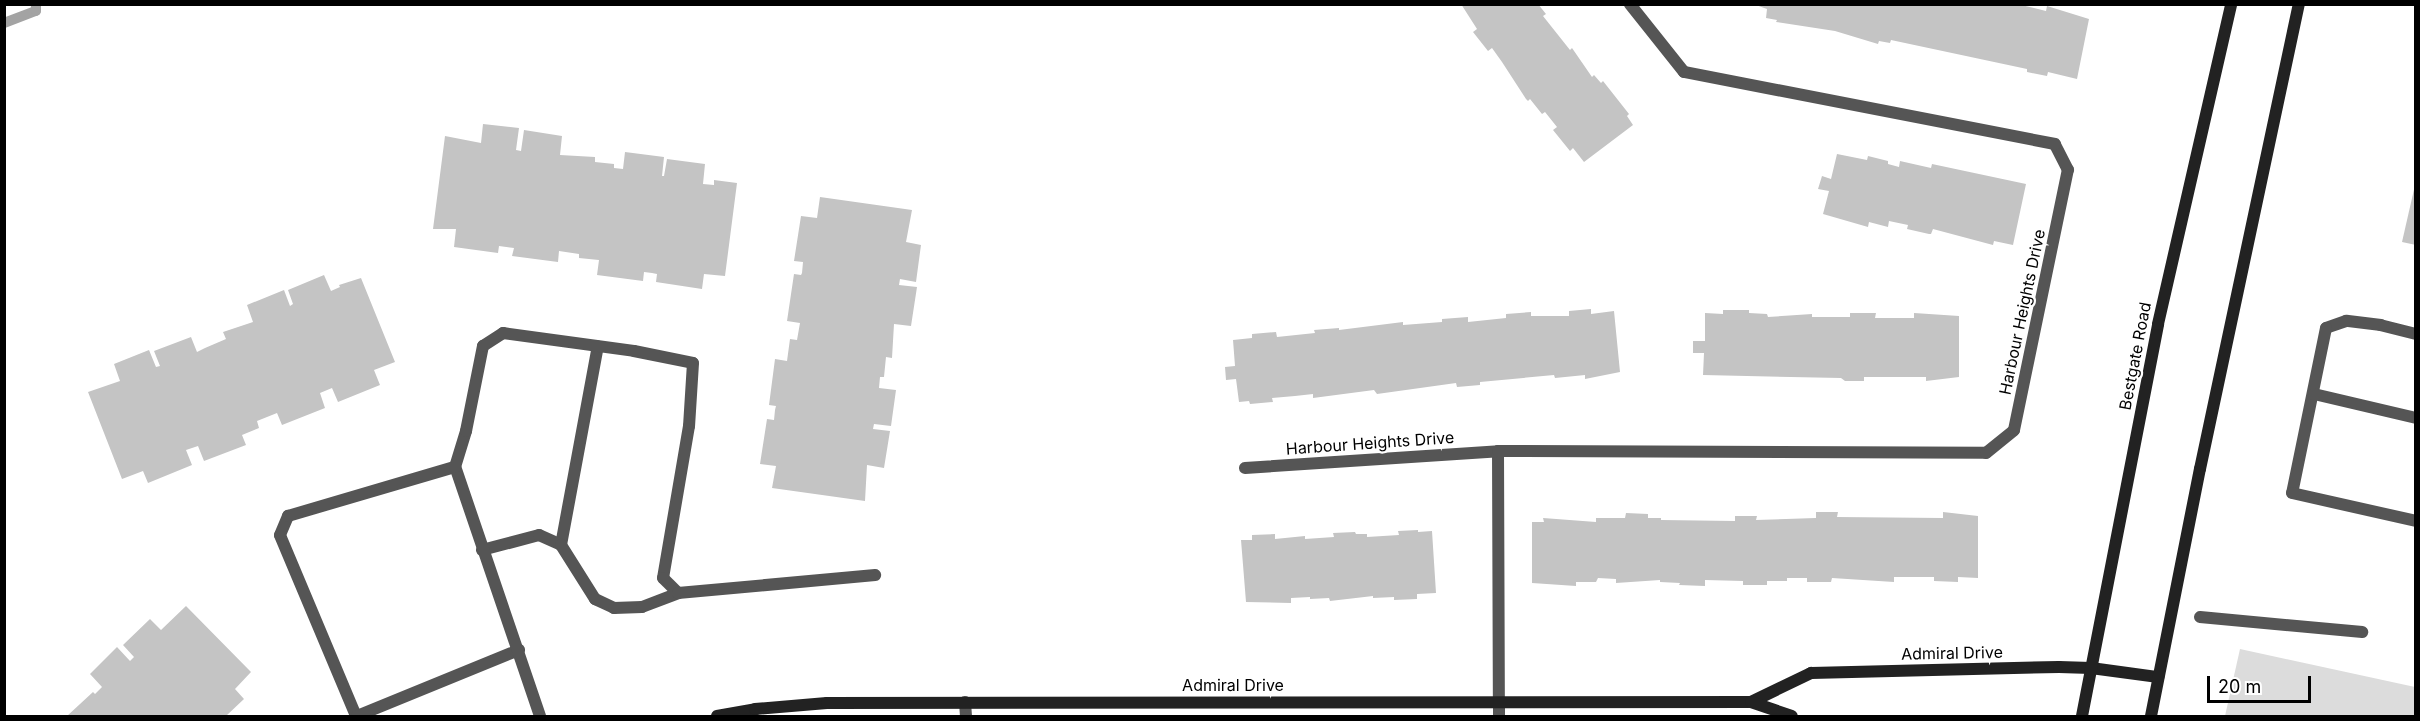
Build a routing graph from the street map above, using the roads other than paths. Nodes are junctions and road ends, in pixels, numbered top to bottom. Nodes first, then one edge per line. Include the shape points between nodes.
1 (1630, 4) edge
2 (2231, 4) edge
3 (2299, 4) edge
4 (2415, 334) edge
5 (598, 346) junction
6 (2314, 394) junction
7 (2415, 418) edge
8 (1498, 451) junction
9 (455, 467) junction
10 (1245, 468) dead end
11 (2415, 521) edge
12 (561, 545) junction
13 (482, 550) junction
14 (875, 575) dead end
15 (678, 593) junction
16 (2200, 617) dead end
17 (2362, 632) dead end
18 (519, 650) junction
19 (2091, 668) junction
20 (2158, 677) junction
21 (965, 702) junction
22 (1499, 702) junction
23 (1751, 702) junction
24 (357, 716) edge
25 (540, 717) edge
26 (717, 717) edge
27 (966, 717) edge
28 (1500, 717) edge
29 (1792, 717) edge
30 (2082, 717) edge
31 (2151, 717) edge

1 - 8 street, Harbour Heights Drive via 1684,72 2055,144 2068,170 2014,430 1986,453
2 - 19 street, Bestgate Road via 2158,324
3 - 20 street
4 - 6 street via 2346,321 2326,328
5 - 9 street via 503,333 483,346
5 - 12 street
5 - 15 street via 693,363 689,426 663,578
6 - 7 street
6 - 11 street via 2292,493
8 - 10 street, Harbour Heights Drive
8 - 22 street
9 - 13 street
9 - 24 street via 288,516 280,535
12 - 13 street via 539,535
12 - 15 street via 595,599 614,608 642,607
13 - 18 street
14 - 15 street
16 - 17 street
18 - 24 street
18 - 25 street
19 - 20 street, Admiral Drive
19 - 23 street, Admiral Drive via 1811,673
19 - 30 street, Bestgate Road
20 - 31 street
21 - 22 street, Admiral Drive
21 - 26 street, Admiral Drive via 827,703 754,709
21 - 27 street
22 - 23 street, Admiral Drive
22 - 28 street
23 - 29 street, Admiral Drive

